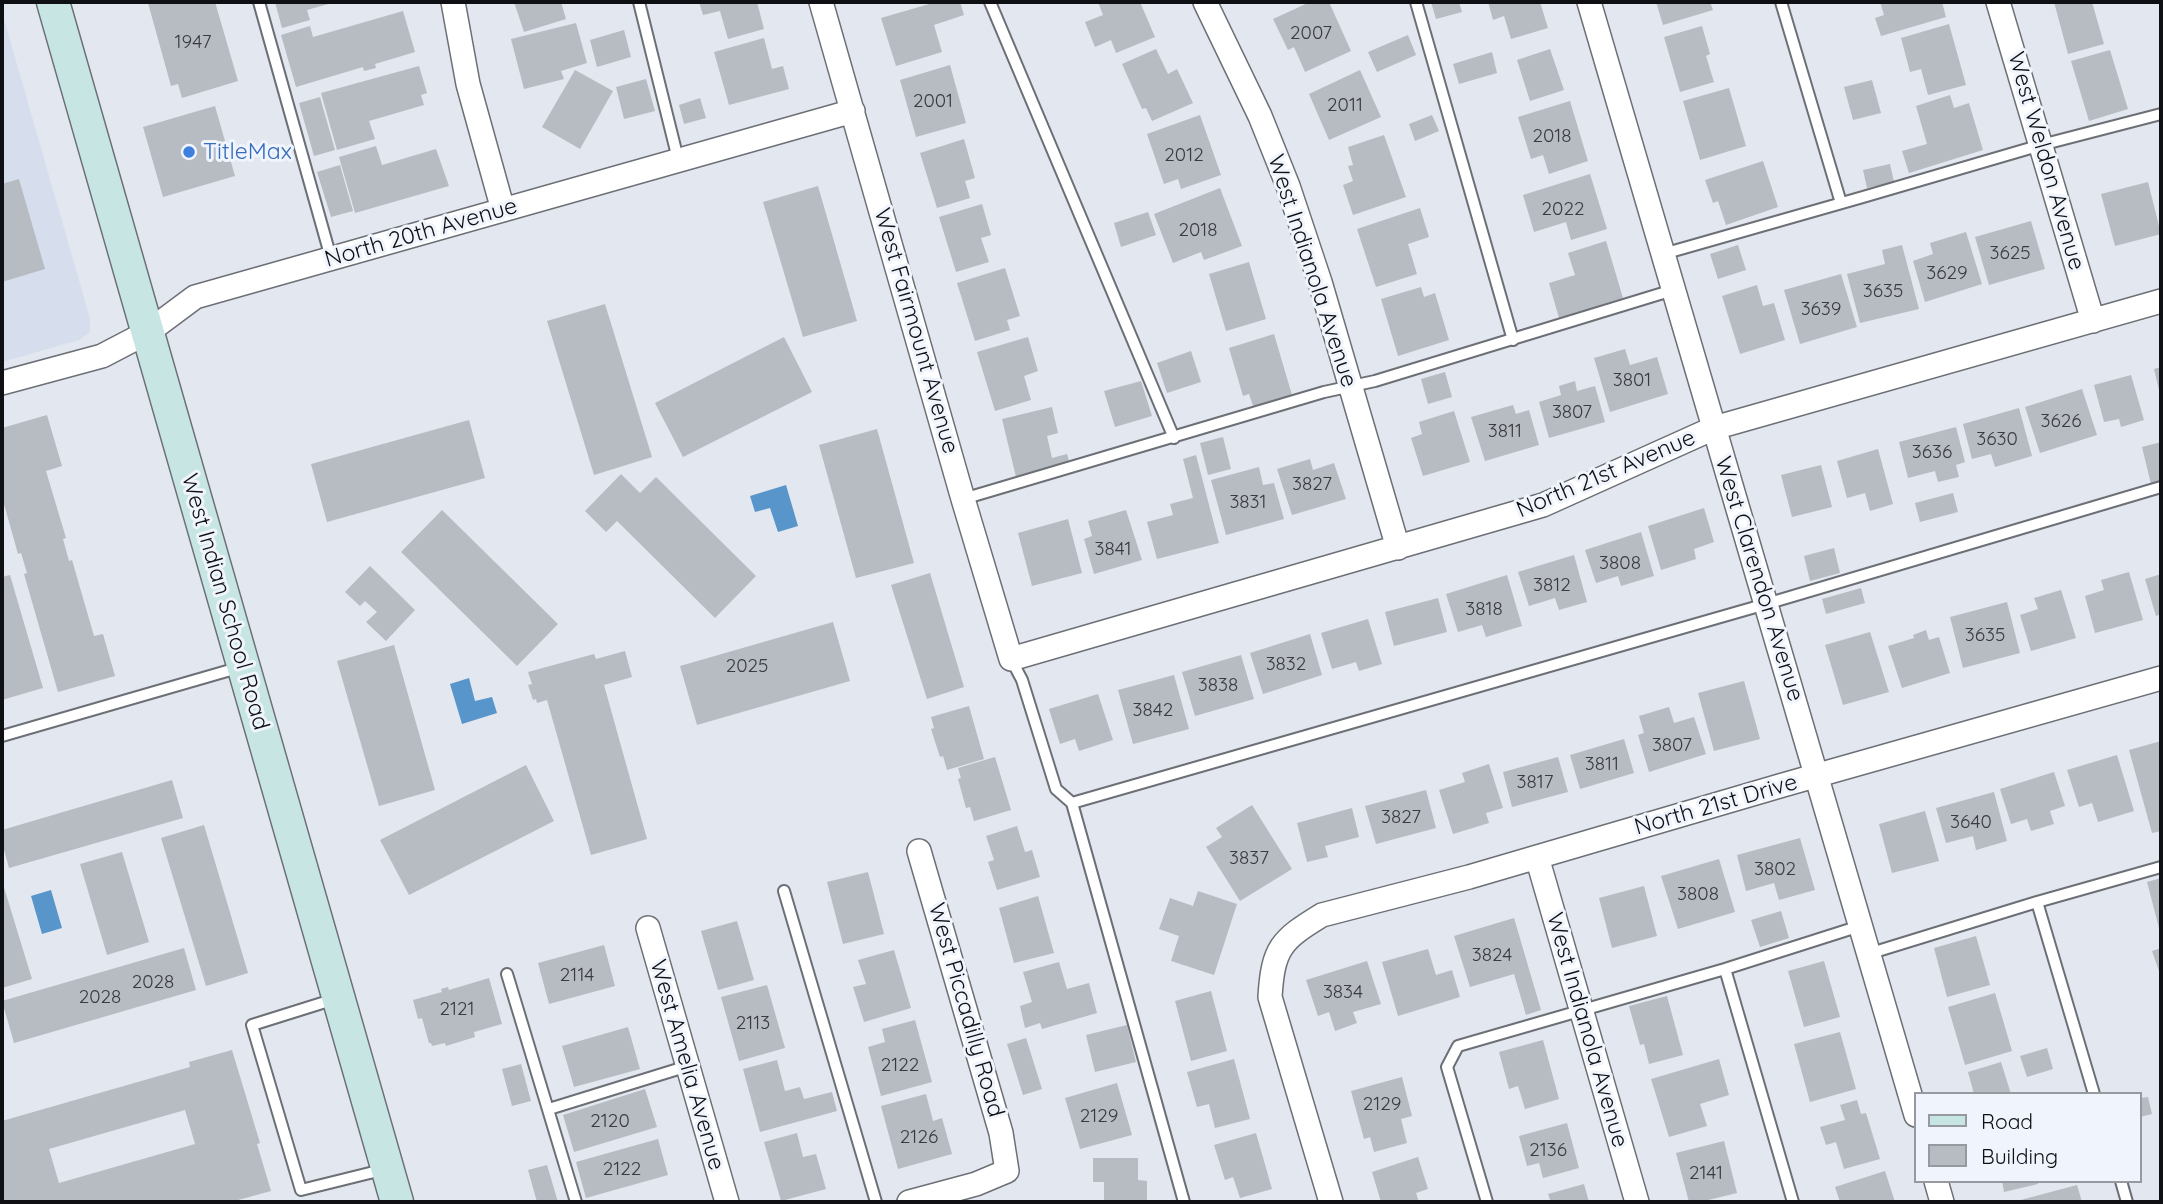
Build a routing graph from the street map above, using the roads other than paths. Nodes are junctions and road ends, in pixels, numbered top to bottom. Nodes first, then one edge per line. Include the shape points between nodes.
1 (53, 2) edge
2 (259, 2) edge
3 (453, 2) edge
4 (639, 2) edge
5 (821, 2) edge
6 (990, 2) edge
7 (1205, 2) edge
8 (1416, 2) edge
9 (1589, 2) edge
10 (1782, 2) edge
11 (1998, 2) edge
12 (853, 111) junction
13 (2161, 114) edge
14 (2040, 145) junction
15 (678, 159) junction
16 (1841, 203) junction
17 (503, 209) junction
18 (1663, 254) junction
19 (331, 258) junction
20 (1673, 290) junction
21 (2161, 301) edge
22 (2093, 321) junction
23 (148, 332) junction
24 (1513, 340) junction
25 (2, 383) edge
26 (1350, 386) junction
27 (1714, 428) junction
28 (1174, 438) junction
29 (2161, 487) edge
30 (963, 499) junction
31 (1398, 548) junction
32 (1766, 604) junction
33 (1011, 659) junction
34 (244, 667) junction
35 (2161, 678) edge
36 (2, 736) edge
37 (1817, 775) junction
38 (1072, 803) junction
39 (919, 851) dead end
40 (1537, 857) junction
41 (2161, 867) edge
42 (784, 891) dead end
43 (2037, 902) junction
44 (1860, 926) junction
45 (648, 928) dead end
46 (1868, 954) junction
47 (1725, 969) junction
48 (507, 974) dead end
49 (338, 998) junction
50 (1581, 1010) junction
51 (688, 1066) junction
52 (2093, 1092) edge
53 (1914, 1108) edge
54 (549, 1109) junction
55 (387, 1169) junction
56 (1937, 1183) edge
57 (2121, 1183) edge
58 (397, 1202) edge
59 (576, 1202) edge
60 (727, 1202) edge
61 (876, 1202) edge
62 (909, 1202) edge
63 (1184, 1202) edge
64 (1331, 1202) edge
65 (1487, 1202) edge
66 (1637, 1202) edge
67 (1793, 1202) edge
68 (1942, 1202) edge
69 (2127, 1202) edge

1 - 23 main road, West Indian School Road
2 - 19 lane
3 - 17 street via 468,84
4 - 15 lane
5 - 12 street, West Fairmount Avenue
6 - 28 lane
7 - 26 street, West Indianola Avenue via 1260,116 1288,187
8 - 24 lane
9 - 18 street, West Clarendon Avenue
10 - 16 lane
11 - 14 street, West Weldon Avenue
12 - 15 street, North 20th Avenue
12 - 30 street, West Fairmount Avenue
13 - 14 lane
14 - 16 lane
14 - 22 street, West Weldon Avenue
15 - 17 street, North 20th Avenue
16 - 18 lane
17 - 19 street, North 20th Avenue
18 - 20 street, West Clarendon Avenue
19 - 23 street, North 20th Avenue via 195,297
20 - 24 lane
20 - 27 street, West Clarendon Avenue
21 - 22 street, North 21st Avenue
22 - 27 street, North 21st Avenue
23 - 25 street, North 20th Avenue via 102,356
23 - 34 main road, West Indian School Road
24 - 26 lane
26 - 28 lane
26 - 31 street, West Indianola Avenue
27 - 31 street, North 21st Avenue via 1543,505
27 - 32 street, West Clarendon Avenue
28 - 30 lane
29 - 32 lane
30 - 33 street, West Fairmount Avenue
31 - 33 street, North 21st Avenue
32 - 37 street, West Clarendon Avenue
32 - 38 lane
33 - 38 lane via 1022,680 1056,789
34 - 36 lane
34 - 49 main road, West Indian School Road
35 - 37 street, North 21st Drive
37 - 40 street, North 21st Drive
37 - 44 street, West Clarendon Avenue
38 - 63 lane
39 - 62 street, West Piccadilly Road via 1002,1133 1007,1171
40 - 50 street, West Indianola Avenue
40 - 64 street, North 21st Drive via 1322,915 1280,946 1270,997
41 - 43 lane
42 - 61 lane
43 - 46 lane
43 - 52 lane
44 - 46 street, West Clarendon Avenue
44 - 47 lane
45 - 51 street, West Amelia Avenue
46 - 53 street, West Clarendon Avenue
47 - 50 lane
47 - 67 lane
48 - 54 lane
49 - 55 main road, West Indian School Road
49 - 55 lane via 251,1025 301,1191
50 - 65 lane via 1458,1046 1447,1067
50 - 66 street, West Indianola Avenue
51 - 54 lane
51 - 60 street, West Amelia Avenue
54 - 59 lane
55 - 58 main road, West Indian School Road
56 - 68 street
57 - 69 lane

